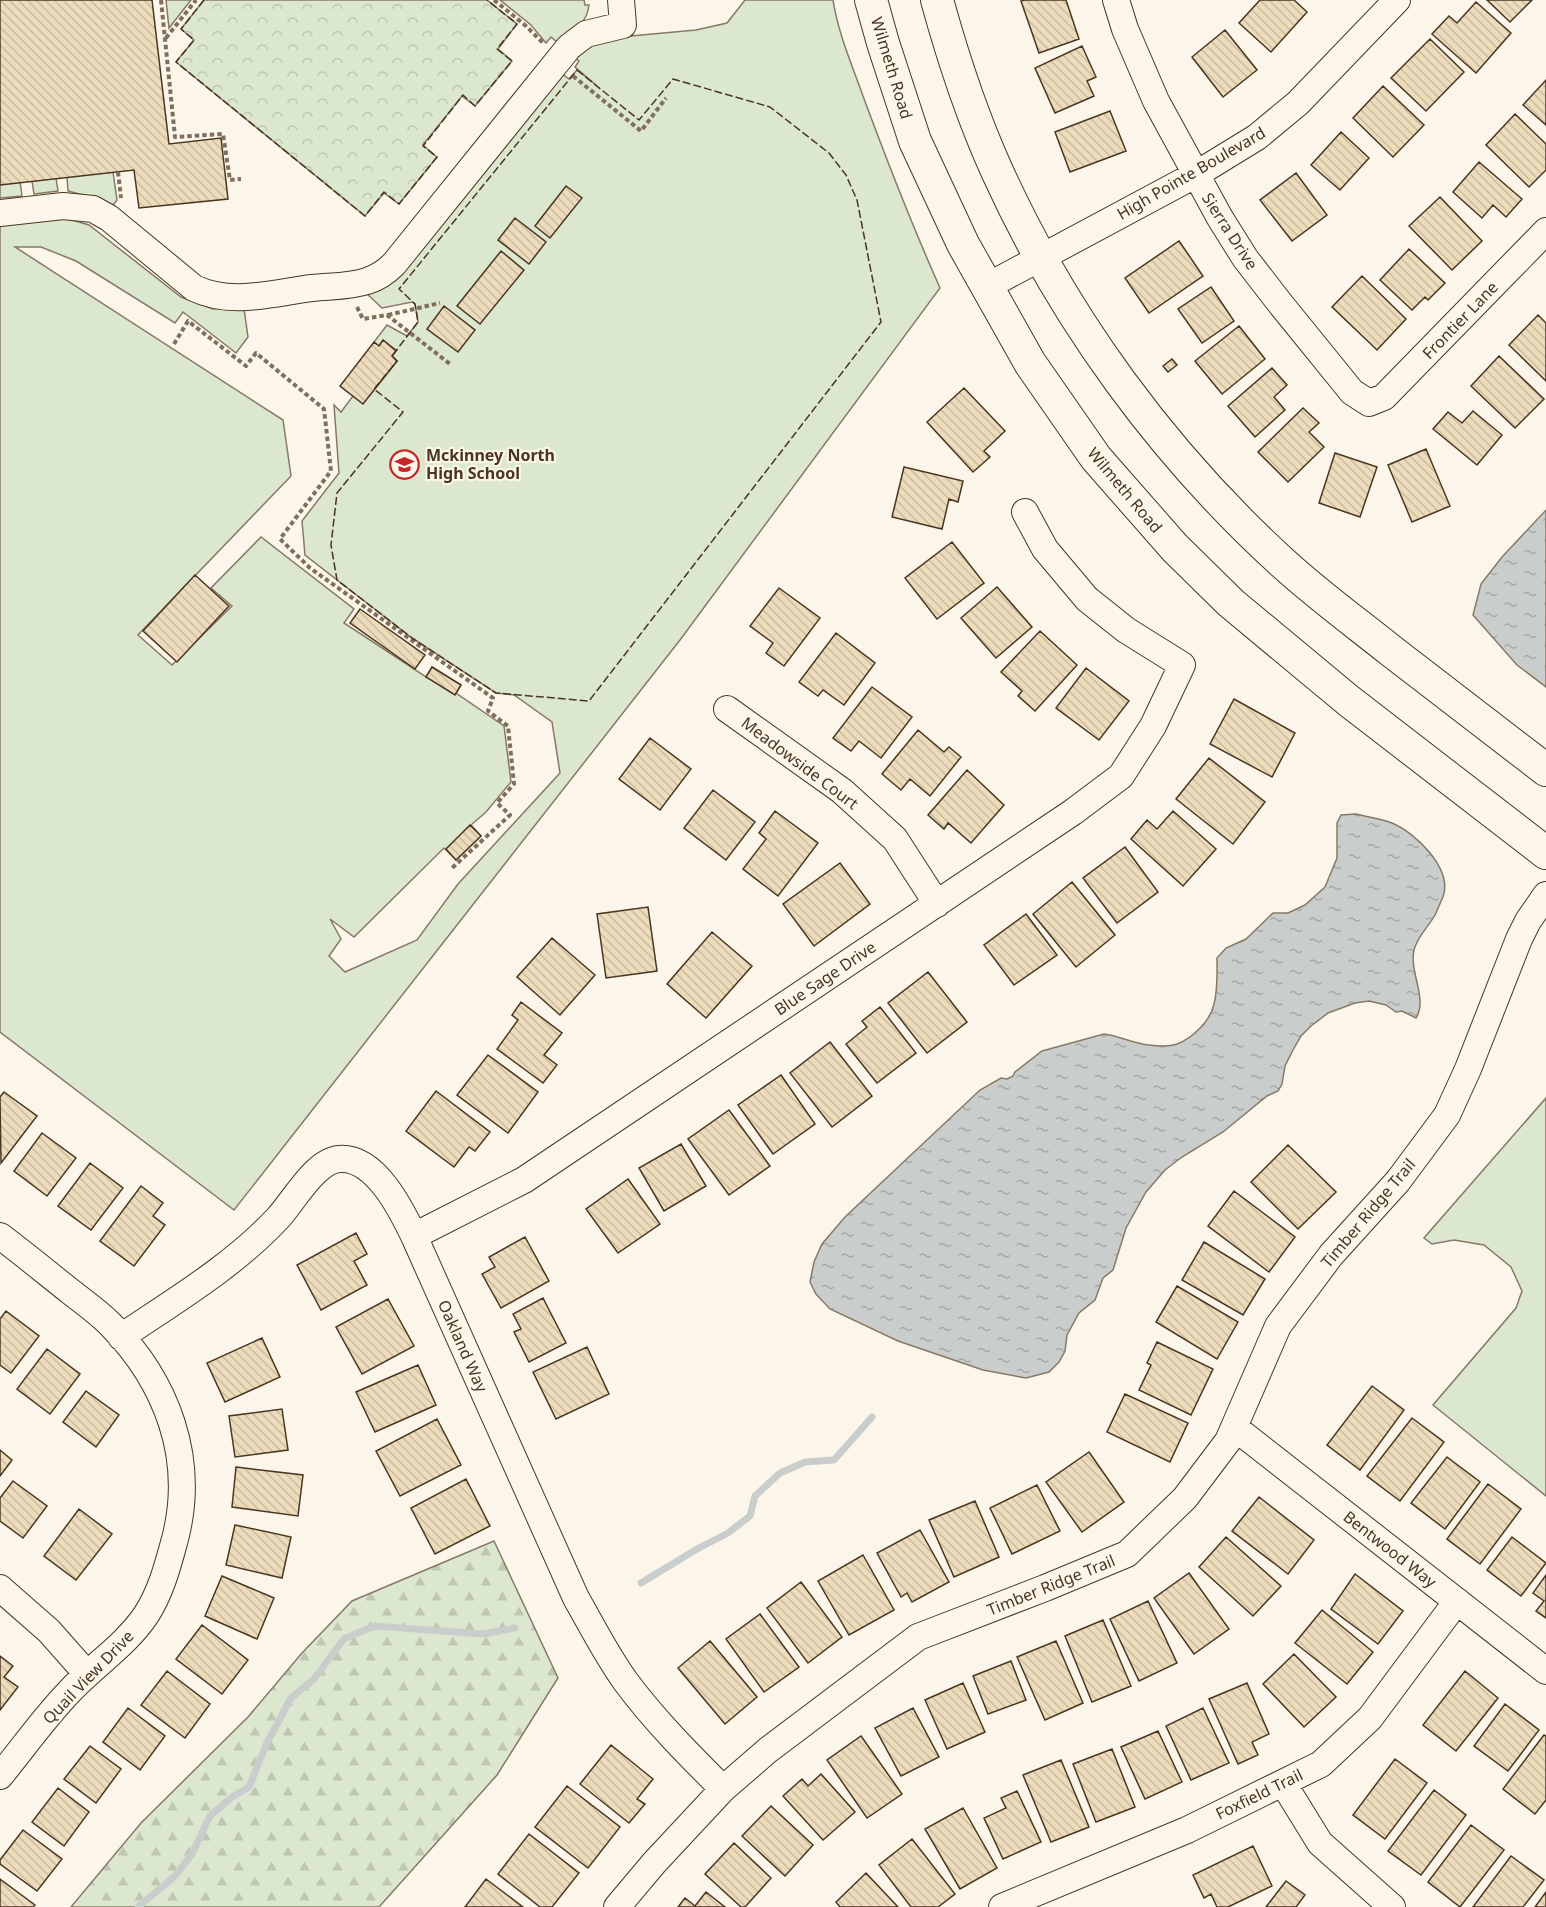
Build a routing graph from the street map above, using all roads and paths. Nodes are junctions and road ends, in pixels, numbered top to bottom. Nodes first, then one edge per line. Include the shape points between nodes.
1 (161, 0) edge
2 (196, 0) edge
3 (494, 0) edge
4 (621, 0) edge
5 (871, 0) edge
6 (937, 0) edge
7 (1116, 0) edge
8 (1397, 0) edge
9 (166, 38) junction
10 (558, 61) junction
11 (666, 98) dead end
12 (1195, 175) junction
13 (241, 179) dead end
14 (0, 213) edge
15 (1546, 231) edge
16 (1041, 258) junction
17 (346, 285) junction
18 (986, 287) junction
19 (440, 303) dead end
20 (387, 315) junction
21 (174, 344) dead end
22 (450, 364) dead end
23 (1369, 403) joint
24 (1025, 512) dead end
25 (727, 709) dead end
26 (1546, 770) edge
27 (1546, 853) edge
28 (452, 868) dead end
29 (1546, 895) edge
30 (936, 904) junction
31 (0, 1236) edge
32 (414, 1236) junction
33 (122, 1336) junction
34 (1234, 1427) junction
35 (0, 1588) edge
36 (1457, 1601) junction
37 (1546, 1671) edge
38 (87, 1674) junction
39 (0, 1776) edge
40 (1283, 1783) junction
41 (723, 1789) junction
42 (617, 1907) edge
43 (1002, 1907) edge
44 (1392, 1907) edge

1 - 9 path
2 - 9 path
3 - 10 path via 526,26
4 - 10 street via 623,25 586,34
5 - 18 main road, Wilmeth Road via 915,141
6 - 16 main road via 976,121
7 - 12 street, Sierra Drive via 1156,101
8 - 12 street, High Pointe Boulevard via 1279,120
9 - 13 path via 175,137 223,134 230,180
10 - 11 path via 641,131
10 - 17 street via 394,264 368,280
12 - 16 street, High Pointe Boulevard
12 - 23 street, Sierra Drive via 1245,258 1352,392
14 - 17 street via 63,206 93,209 194,288 208,294 236,297
15 - 23 street, Frontier Lane via 1384,397
16 - 18 street, High Pointe Boulevard
16 - 26 main road via 1133,399 1176,453 1245,527 1327,601
17 - 20 path via 363,319
18 - 27 main road, Wilmeth Road via 1030,363 1096,458 1202,576 1349,701
19 - 20 path
20 - 22 path
21 - 28 path via 188,321 246,366 256,353 324,409 331,471 280,539 310,568 493,698 488,711 508,726 514,784 497,803 510,815
24 - 30 street, Blue Sage Drive via 1045,549 1087,599 1126,630 1182,665 1153,726 1121,776
25 - 30 street, Meadowside Court via 842,791 895,839
29 - 34 street, Timber Ridge Trail via 1519,939 1447,1114 1398,1181 1330,1255 1278,1326
30 - 32 street, Blue Sage Drive via 524,1179
31 - 33 street, Quail View Drive
32 - 33 street, Oakland Way via 399,1207 374,1174 356,1162 336,1159 318,1169 280,1216 236,1257
32 - 41 street, Oakland Way via 576,1598 602,1645 646,1707
33 - 38 street, Quail View Drive via 145,1365 170,1415 181,1466 182,1504 170,1563 146,1615 123,1643
34 - 36 street, Bentwood Way
34 - 41 street, Timber Ridge Trail via 1228,1441 1185,1498 1127,1554 918,1638 768,1750
35 - 38 street via 42,1624
36 - 37 street, Bentwood Way
36 - 40 street, Foxfield Trail via 1370,1718 1321,1764
38 - 39 street, Quail View Drive
40 - 43 street, Foxfield Trail via 1187,1830
40 - 44 street via 1320,1843
41 - 42 street, Timber Ridge Trail

